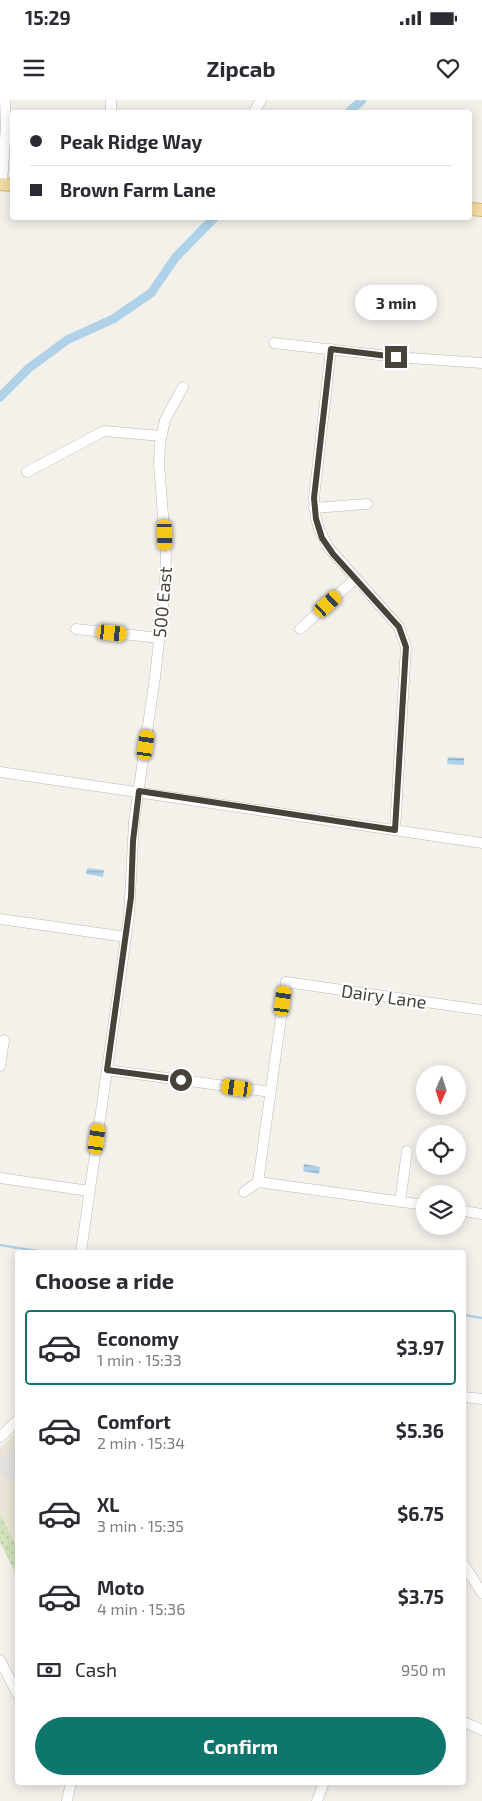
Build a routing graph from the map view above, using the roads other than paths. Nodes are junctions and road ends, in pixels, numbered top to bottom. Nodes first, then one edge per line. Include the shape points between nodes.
1 (5, 100) edge
2 (5, 184) edge
3 (274, 343) dead end
4 (331, 349) junction
5 (482, 363) edge
6 (183, 388) dead end
7 (161, 436) junction
8 (27, 472) dead end
9 (367, 504) dead end
10 (314, 508) junction
11 (355, 579) junction
12 (76, 629) dead end
13 (300, 629) dead end
14 (159, 638) junction
15 (0, 772) edge
16 (139, 791) junction
17 (395, 830) junction
18 (482, 843) edge
19 (0, 919) edge
20 (126, 937) junction
21 (482, 1010) edge
22 (4, 1040) dead end
23 (0, 1066) edge
24 (107, 1070) junction
25 (270, 1092) junction
26 (407, 1151) dead end
27 (0, 1178) edge
28 (258, 1182) junction
29 (89, 1191) junction
30 (244, 1192) dead end
31 (400, 1202) junction
32 (416, 1205) edge
33 (466, 1211) edge
34 (482, 1214) edge
35 (81, 1250) edge
36 (466, 1397) edge
37 (482, 1400) edge
38 (15, 1423) edge
39 (0, 1437) edge
40 (466, 1568) edge
41 (482, 1593) edge
42 (0, 1660) edge
43 (15, 1689) edge
44 (466, 1723) edge
45 (482, 1730) edge
46 (70, 1785) edge
47 (323, 1785) edge
48 (67, 1801) edge
49 (317, 1801) edge

1 - 2 street
3 - 4 street
4 - 5 street
4 - 10 street
6 - 7 street, 500 East via 168,412
7 - 8 street via 104,431
7 - 14 street, 500 East via 159,457 166,553
9 - 10 street
10 - 11 street via 322,538
11 - 13 street
11 - 17 street via 399,627 406,647
12 - 14 street
14 - 16 street, 500 East
15 - 16 street
16 - 17 street
16 - 20 street, 500 East
17 - 18 street
19 - 20 street
20 - 24 street, 500 East
21 - 25 street, Dairy Lane via 286,982
22 - 23 street
24 - 25 street
24 - 29 street, 500 East
25 - 28 street
26 - 31 street
27 - 29 street
28 - 30 street
28 - 31 street
29 - 35 street, 500 East
31 - 32 street
33 - 34 street
36 - 37 street
38 - 39 street
40 - 41 street
42 - 43 street
44 - 45 street
46 - 48 street
47 - 49 street

